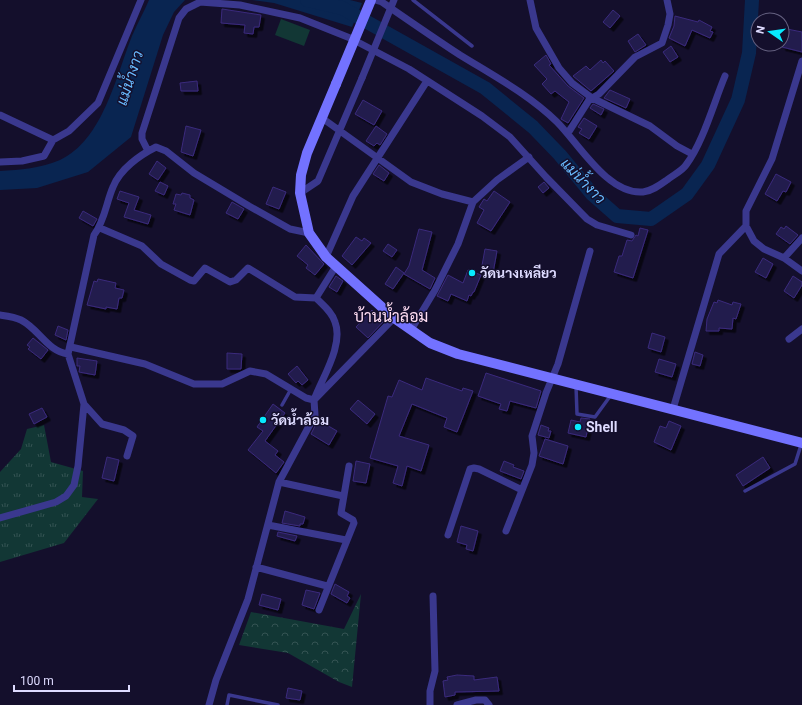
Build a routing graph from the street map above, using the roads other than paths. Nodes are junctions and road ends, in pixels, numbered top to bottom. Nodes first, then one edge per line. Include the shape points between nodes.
1 (141, 0) edge
2 (371, 0) edge
3 (375, 0) edge
4 (394, 0) edge
5 (413, 0) edge
6 (530, 0) edge
7 (667, 0) edge
8 (472, 46) dead end
9 (802, 61) edge
10 (725, 76) dead end
11 (427, 80) junction
12 (592, 98) junction
13 (0, 115) edge
14 (322, 118) junction
15 (340, 130) junction
16 (568, 133) junction
17 (54, 140) junction
18 (148, 151) junction
19 (692, 154) junction
20 (376, 157) junction
21 (529, 157) junction
22 (0, 162) edge
23 (300, 193) junction
24 (473, 202) junction
25 (746, 226) junction
26 (100, 228) junction
27 (309, 233) junction
28 (631, 235) dead end
29 (802, 238) edge
30 (590, 251) dead end
31 (326, 257) junction
32 (784, 258) junction
33 (336, 266) junction
34 (802, 271) edge
35 (316, 298) junction
36 (0, 315) edge
37 (394, 318) junction
38 (802, 329) edge
39 (411, 330) junction
40 (789, 339) dead end
41 (69, 350) junction
42 (552, 378) junction
43 (576, 385) junction
44 (292, 389) junction
45 (612, 394) junction
46 (314, 400) junction
47 (84, 404) junction
48 (282, 405) dead end
49 (673, 409) junction
50 (802, 443) edge
51 (127, 456) dead end
52 (349, 466) dead end
53 (279, 482) junction
54 (522, 490) junction
55 (745, 491) dead end
56 (343, 496) junction
57 (0, 518) edge
58 (268, 525) junction
59 (506, 531) dead end
60 (448, 535) dead end
61 (346, 540) junction
62 (256, 567) junction
63 (327, 586) junction
64 (434, 596) dead end
65 (319, 610) dead end
66 (210, 705) edge
67 (227, 705) edge
68 (278, 705) edge
69 (430, 705) edge
70 (457, 705) edge
71 (489, 705) edge

1 - 17 street via 98,103 69,131
2 - 14 main road, bridge
3 - 16 street via 382,2 527,96
4 - 15 street, bridge
5 - 8 lane
6 - 12 street via 536,28 553,58 572,83
7 - 12 street via 670,14 662,43 635,58
9 - 25 street via 772,159 746,211
10 - 19 street
11 - 18 street via 350,38 300,18 255,8 200,2 186,9 173,31 142,133
11 - 20 street via 388,144
11 - 21 street via 510,137
12 - 16 street
12 - 19 street via 650,126
13 - 17 street
14 - 15 street
14 - 23 main road via 306,153
15 - 20 street
15 - 23 street via 318,181
16 - 19 street via 610,180 622,189 634,192 656,188 686,166
17 - 22 street via 44,156
18 - 26 street via 116,181
18 - 27 street via 156,147 166,151 194,173 249,206 290,229
20 - 24 street via 411,182
20 - 31 street via 349,203
21 - 24 street via 497,180
21 - 28 street via 587,218 597,225
23 - 27 main road
24 - 39 street via 458,244
25 - 32 street via 754,240 764,249
25 - 49 street via 719,254
26 - 35 street via 142,246 161,264 190,280 194,281 205,268 230,282 236,280 248,268 295,297
26 - 41 street via 94,235
27 - 31 main road
29 - 32 street
30 - 42 street
31 - 33 main road
32 - 34 street
33 - 35 street
33 - 37 main road
35 - 46 street via 335,320 338,330 329,367
36 - 41 street via 20,319 62,353
37 - 39 main road
37 - 46 street
38 - 40 street
39 - 42 main road via 430,343 458,354
41 - 44 street via 145,364 194,384 222,384 250,371 266,374
41 - 47 street
42 - 43 main road
42 - 54 street via 532,436 534,453
43 - 45 main road
43 - 45 lane via 577,414 595,418
44 - 46 street
44 - 48 lane
45 - 49 main road
46 - 53 street via 315,414
47 - 51 street via 102,424 133,436
47 - 57 street via 74,485 56,502
49 - 50 main road
50 - 55 lane via 795,464
52 - 56 street
53 - 56 street
53 - 58 street
54 - 59 street
54 - 60 street via 479,469 470,469
56 - 61 street via 341,513 354,521
58 - 61 street
58 - 62 street
61 - 63 street
62 - 63 street
62 - 66 street via 248,599 216,680
63 - 65 street
64 - 69 street via 435,670
67 - 68 lane via 229,695
70 - 71 street via 476,700 486,700

